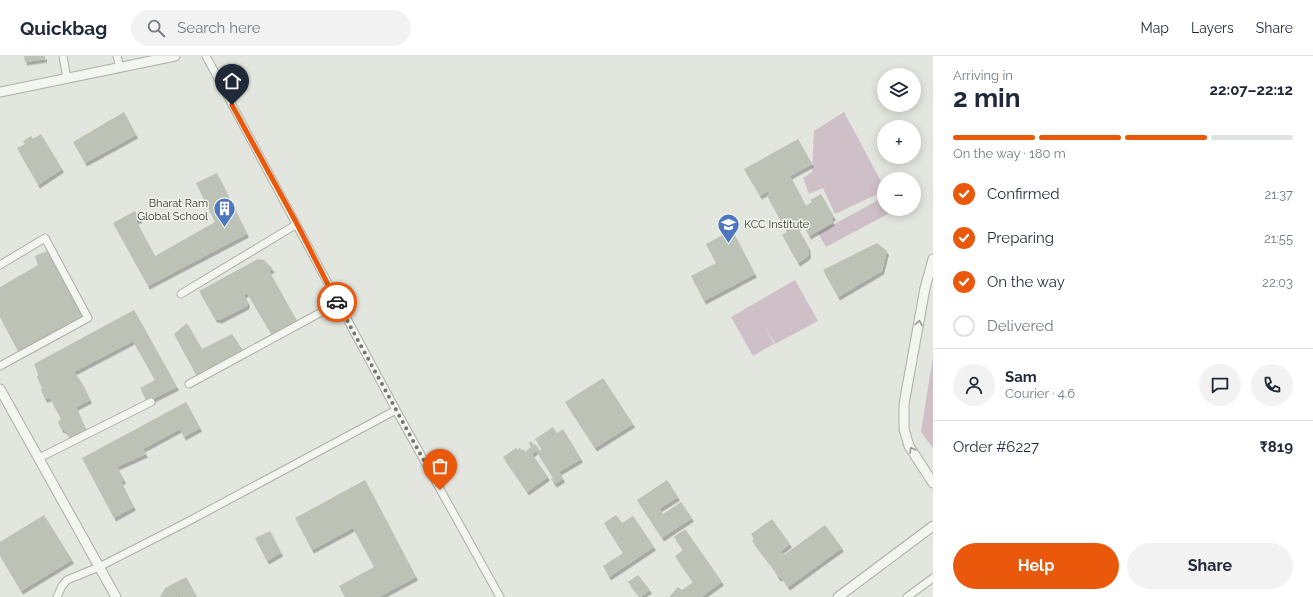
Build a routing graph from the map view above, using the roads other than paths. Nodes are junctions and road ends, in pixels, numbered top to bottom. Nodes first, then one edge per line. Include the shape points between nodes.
1 (63, 56) edge
2 (117, 56) edge
3 (175, 56) edge
4 (206, 56) edge
5 (120, 68) junction
6 (67, 79) junction
7 (0, 92) edge
8 (297, 224) junction
9 (933, 259) edge
10 (0, 265) edge
11 (181, 294) dead end
12 (338, 303) junction
13 (0, 366) edge
14 (189, 384) dead end
15 (0, 389) edge
16 (151, 402) dead end
17 (396, 410) junction
18 (39, 458) junction
19 (933, 483) edge
20 (933, 526) edge
21 (99, 567) junction
22 (933, 578) edge
23 (57, 597) edge
24 (116, 597) edge
25 (500, 597) edge
26 (838, 597) edge
27 (907, 597) edge

1 - 6 street
2 - 5 street
3 - 5 street
4 - 8 street
5 - 6 street
6 - 7 street
8 - 11 street
8 - 12 street
19 -> 9 street via 909,446 904,429 904,404 925,288
10 - 13 street via 45,238 88,318
12 - 14 street
12 - 17 street
15 - 18 street
16 - 18 street
17 - 21 street
17 - 25 street
18 - 21 street
20 - 26 street
21 - 23 street via 67,580
21 - 24 street
22 - 27 street

